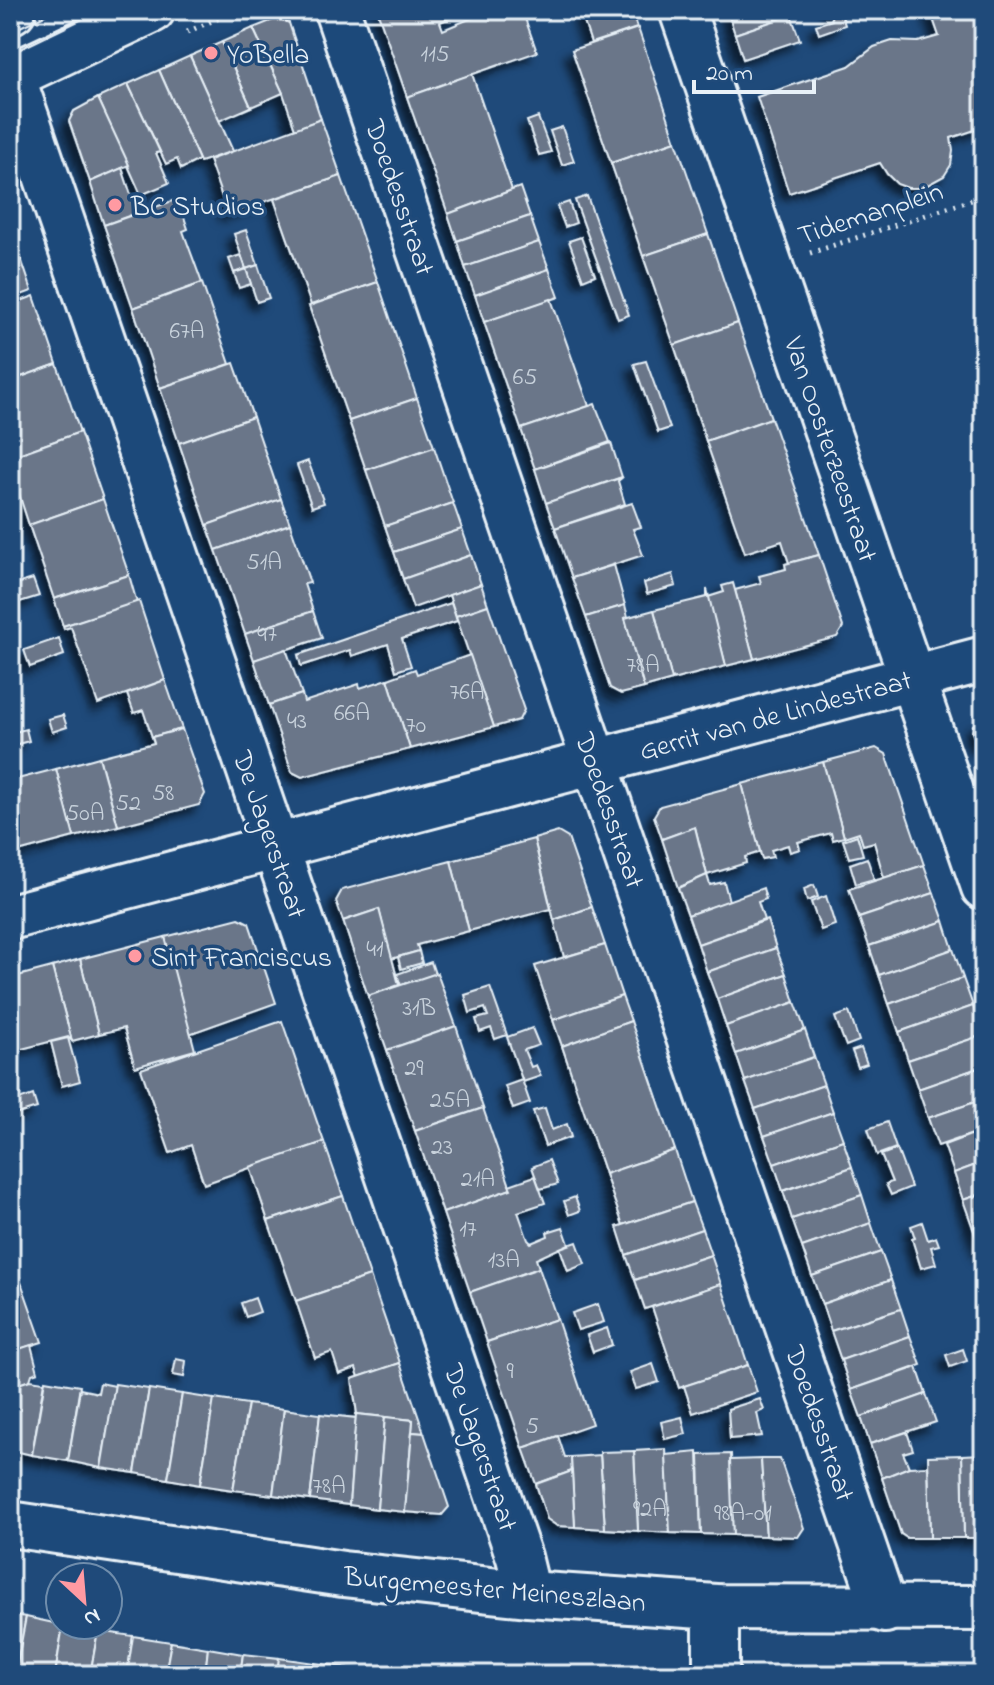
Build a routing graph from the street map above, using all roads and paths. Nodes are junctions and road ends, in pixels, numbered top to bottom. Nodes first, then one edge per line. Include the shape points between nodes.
1 (152, 10) edge
2 (337, 10) edge
3 (682, 10) edge
4 (11, 76) edge
5 (984, 196) edge
6 (769, 267) junction
7 (984, 659) edge
8 (912, 679) junction
9 (595, 761) junction
10 (276, 847) junction
11 (984, 887) edge
12 (10, 917) edge
13 (10, 1524) edge
14 (528, 1594) junction
15 (716, 1607) junction
16 (984, 1608) edge
17 (885, 1610) junction
18 (716, 1675) edge

1 - 4 street
2 - 9 street, Doedesstraat
3 - 6 street, Van Oosterzeestraat
4 - 10 street, De Jagerstraat
5 - 6 path, Tidemanplein
6 - 8 street, Van Oosterzeestraat
7 - 8 street, Gerrit van de Lindestraat
8 - 9 street, Gerrit van de Lindestraat
8 - 11 street, Van Oosterzeestraat
9 - 10 street, Gerrit van de Lindestraat
9 - 17 street, Doedesstraat
10 - 12 street, Gerrit van de Lindestraat
10 - 14 street, De Jagerstraat
13 - 14 street, Burgemeester Meineszlaan via 343,1574
14 - 15 street, Burgemeester Meineszlaan
15 - 17 street, Burgemeester Meineszlaan
15 - 18 street
16 - 17 street, Burgemeester Meineszlaan

